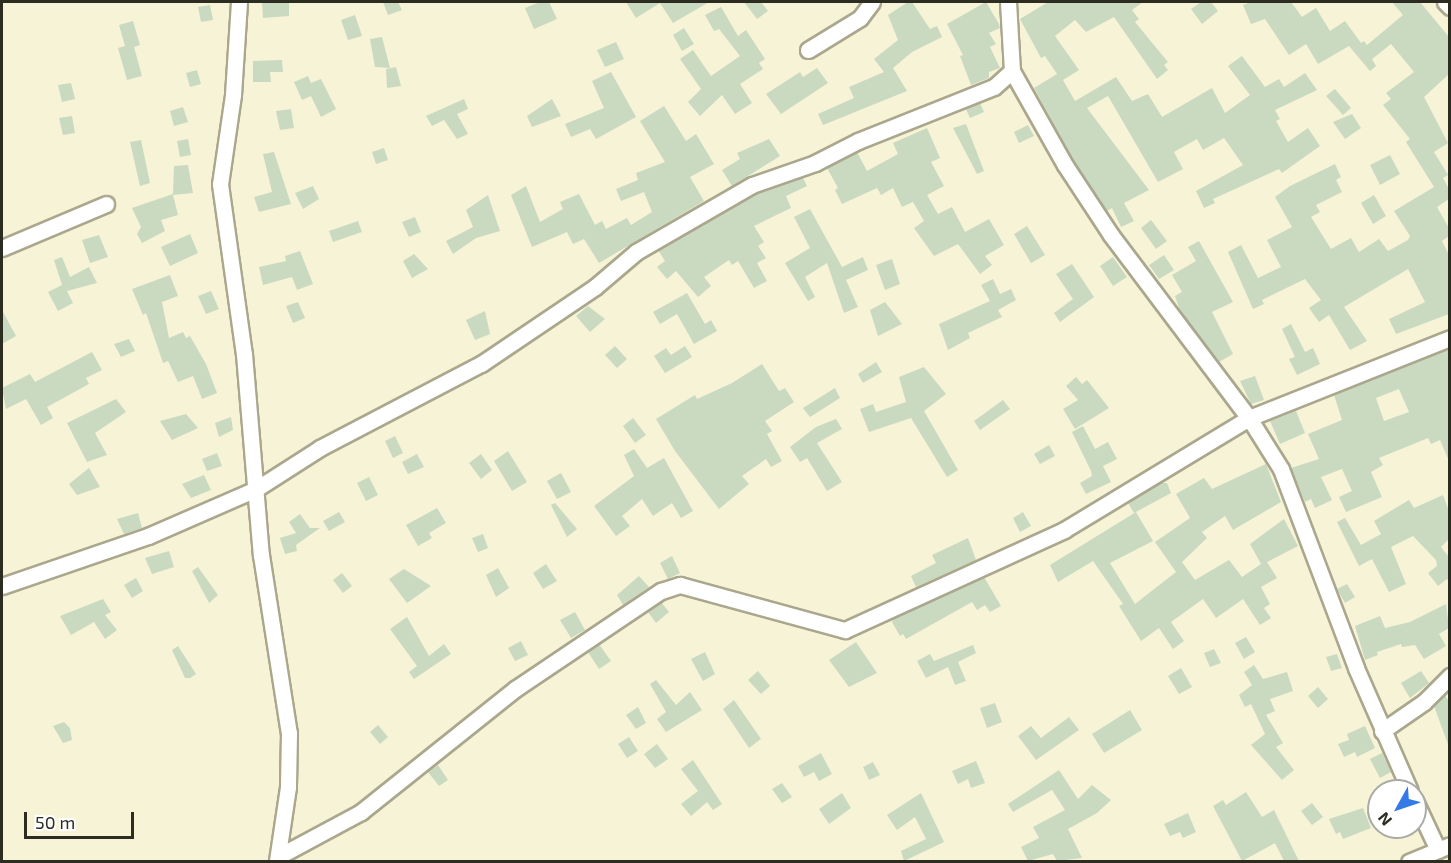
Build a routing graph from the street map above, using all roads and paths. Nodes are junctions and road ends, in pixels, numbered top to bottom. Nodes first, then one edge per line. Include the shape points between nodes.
1 (239, 2) edge
2 (872, 2) edge
3 (1008, 2) edge
4 (1445, 2) edge
5 (1449, 7) edge
6 (808, 50) dead end
7 (1012, 70) junction
8 (106, 204) dead end
9 (2, 248) edge
10 (1449, 338) edge
11 (1249, 418) junction
12 (256, 489) junction
13 (2, 586) edge
14 (1449, 676) edge
15 (1382, 731) junction
16 (1404, 779) edge
17 (1427, 820) edge
18 (1444, 848) edge
19 (278, 859) edge
20 (1409, 861) edge

1 - 12 street via 233,95 220,184 244,354
2 - 6 street via 860,18
3 - 7 street
4 - 5 street
7 - 11 street via 1065,165 1111,235
7 - 12 street via 994,87 858,141 815,163 752,185 636,252 595,287 482,364 320,448
8 - 9 street
10 - 11 street
11 - 15 street via 1281,469
11 - 19 street via 1064,530 845,630 680,585 661,591 515,689 361,812
12 - 13 street via 147,536
12 - 19 street via 261,555 289,733 288,787
14 - 15 street via 1424,702
15 - 16 street
17 - 18 street
18 - 20 street

